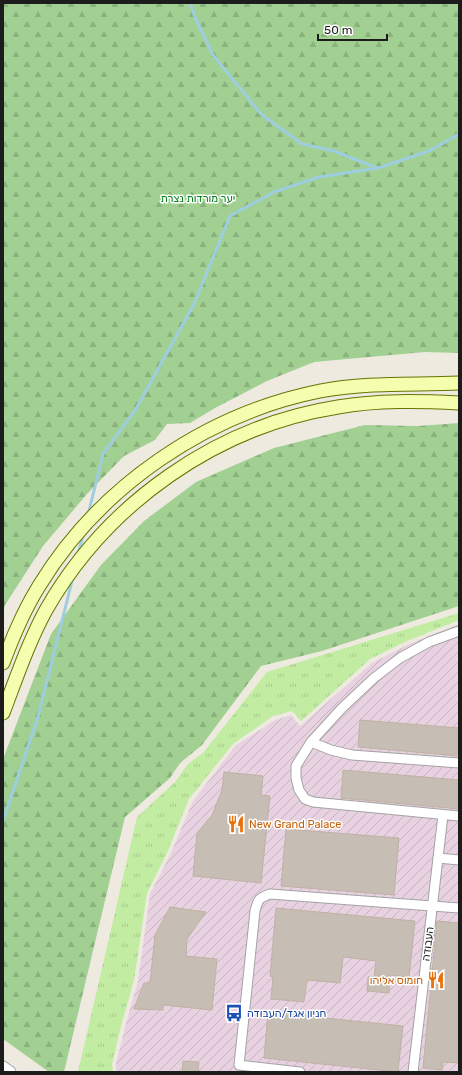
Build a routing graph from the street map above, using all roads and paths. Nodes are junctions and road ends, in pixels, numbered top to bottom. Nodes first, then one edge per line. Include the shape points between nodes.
1 (459, 383) edge
2 (459, 403) edge
3 (459, 631) edge
4 (3, 663) edge
5 (3, 714) edge
6 (311, 742) junction
7 (459, 763) edge
8 (443, 815) junction
9 (459, 816) edge
10 (438, 858) junction
11 (459, 860) edge
12 (433, 905) junction
13 (459, 908) edge
14 (3, 1067) edge
15 (10, 1072) edge
16 (300, 1072) edge
17 (413, 1072) edge

1 - 4 main road via 382,384 321,391 252,411 186,442 135,479 82,529 40,585 22,616
2 - 5 main road via 389,402 324,409 265,426 196,458 133,504 106,529 76,566 55,595 39,624
3 - 6 street via 429,642 400,658 374,678
6 - 7 street via 352,755
6 - 8 street via 296,766 299,790 305,799 313,802
8 - 9 street
8 - 10 street, העבודה
10 - 11 street
10 - 12 street, העבודה
12 - 13 street
12 - 16 street via 270,894 261,897 255,911 239,1065
12 - 17 street, העבודה
14 - 15 street

